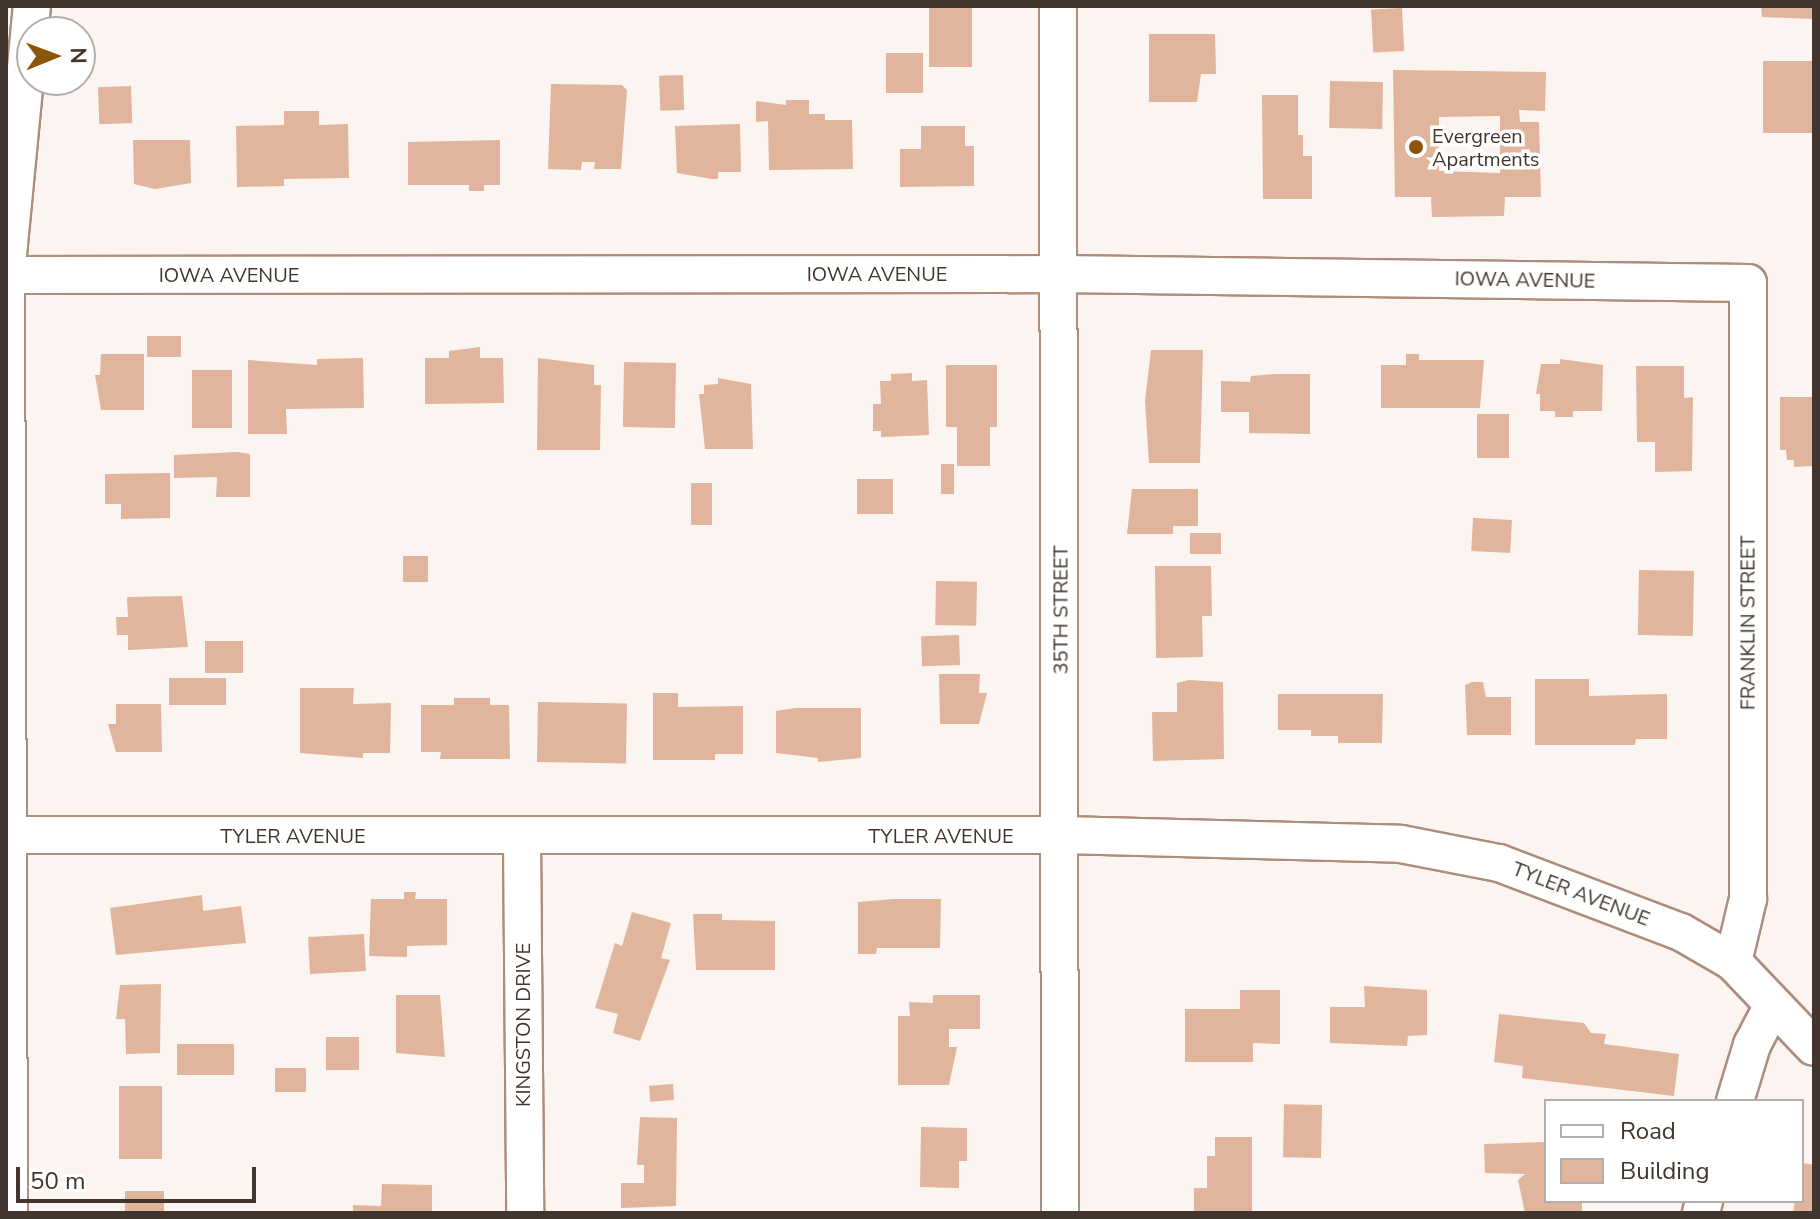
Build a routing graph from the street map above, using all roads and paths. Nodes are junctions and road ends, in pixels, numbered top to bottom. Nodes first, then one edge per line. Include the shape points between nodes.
1 (32, 6) edge
2 (1058, 6) edge
3 (13, 172) edge
4 (1059, 274) junction
5 (6, 275) edge
6 (1748, 283) joint
7 (8, 835) junction
8 (1063, 835) junction
9 (522, 838) junction
10 (7, 910) edge
11 (1733, 962) junction
12 (1773, 1005) junction
13 (1814, 1047) edge
14 (1736, 1099) edge
15 (9, 1213) edge
16 (525, 1213) edge
17 (1060, 1213) edge

1 - 3 street
2 - 4 street, 35TH STREET
3 - 5 street
4 - 5 street, IOWA AVENUE
4 - 6 street, IOWA AVENUE
4 - 8 street, 35TH STREET
5 - 7 street
6 - 11 street, FRANKLIN STREET via 1748,899
7 - 9 street, TYLER AVENUE
7 - 10 street
8 - 9 street, TYLER AVENUE
8 - 11 street, TYLER AVENUE via 1415,847 1499,863 1681,932
8 - 17 street, 35TH STREET
9 - 16 street, KINGSTON DRIVE
10 - 15 street
11 - 12 street, TYLER AVENUE
12 - 13 street, TYLER AVENUE
12 - 14 street via 1752,1045

